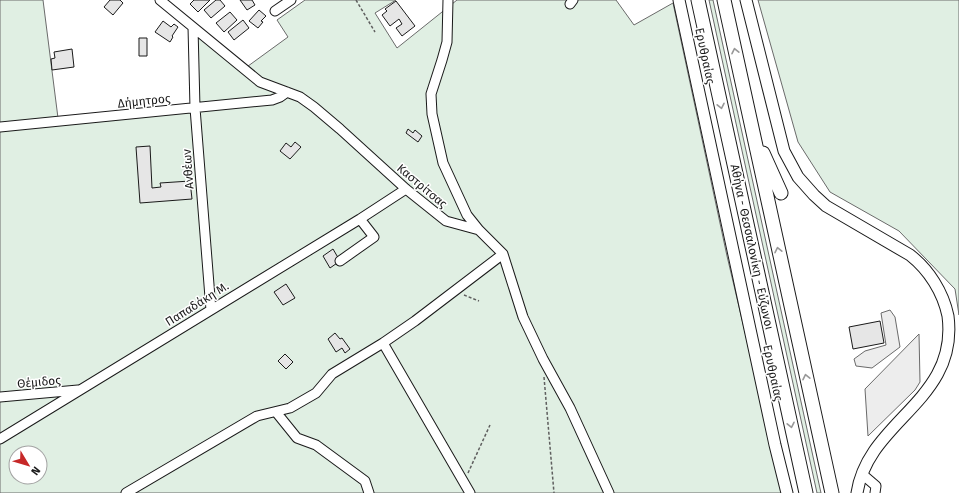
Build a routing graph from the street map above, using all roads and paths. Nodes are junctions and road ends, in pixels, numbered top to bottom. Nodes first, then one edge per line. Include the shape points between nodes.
1 (160, 0) edge
2 (291, 0) edge
3 (356, 0) edge
4 (448, 0) edge
5 (679, 0) edge
6 (698, 0) edge
7 (724, 0) edge
8 (746, 0) edge
9 (275, 11) dead end
10 (193, 27) junction
11 (375, 32) dead end
12 (287, 92) junction
13 (195, 108) junction
14 (0, 127) edge
15 (752, 130) junction
16 (406, 189) junction
17 (781, 193) dead end
18 (360, 219) junction
19 (479, 230) junction
20 (503, 254) junction
21 (340, 261) dead end
22 (454, 291) junction
23 (479, 301) dead end
24 (211, 310) junction
25 (383, 343) junction
26 (543, 360) junction
27 (80, 390) junction
28 (0, 398) edge
29 (276, 412) junction
30 (490, 425) dead end
31 (0, 439) edge
32 (862, 474) junction
33 (464, 482) junction
34 (127, 493) edge
35 (368, 493) edge
36 (470, 493) edge
37 (554, 493) edge
38 (609, 493) edge
39 (787, 493) edge
40 (806, 493) edge
41 (832, 493) edge
42 (857, 493) edge
43 (875, 493) edge

1 - 10 street, Καστρίτσας
2 - 9 street
3 - 11 path
4 - 19 street via 447,42 431,94 432,114 443,163 467,215
5 - 39 main road, Ερυθραίας
6 -> 40 highway, Αθήνα - Θεσσαλονίκη - Εύζωνοι
15 -> 7 highway, Αθήνα - Θεσσαλονίκη - Εύζωνοι
8 - 32 main road via 782,144 787,159 798,177 826,206 919,262 939,290 947,311 950,339 944,367 931,389 873,451
10 - 12 street, Καστρίτσας via 260,82
10 - 13 street, Ανθέων
12 - 13 street, Δήμητρος via 272,100
12 - 16 street, Καστρίτσας via 314,107
13 - 14 street, Δήμητρος
13 - 24 street, Ανθέων
15 - 17 highway
41 -> 15 highway, Αθήνα - Θεσσαλονίκη - Εύζωνοι
16 - 18 street, Παπαδάκη Μ.
16 - 19 street, Καστρίτσας via 446,221
18 - 21 street via 374,237
18 - 24 street, Παπαδάκη Μ.
19 - 20 street, Καστρίτσας
20 - 22 street
20 - 26 street, Καστρίτσας via 523,318
22 - 23 path
22 - 25 street
24 - 27 street, Παπαδάκη Μ.
25 - 29 street via 332,374 316,393 290,408
25 - 33 street
26 - 37 path
26 - 38 street, Καστρίτσας via 570,408
27 - 28 street, Θέμιδος
27 - 31 street, Παπαδάκη Μ.
29 - 34 street via 257,416
29 - 35 street via 297,438 316,445 365,481
30 - 33 path
32 - 42 main road
32 - 43 street via 876,486
33 - 36 street

